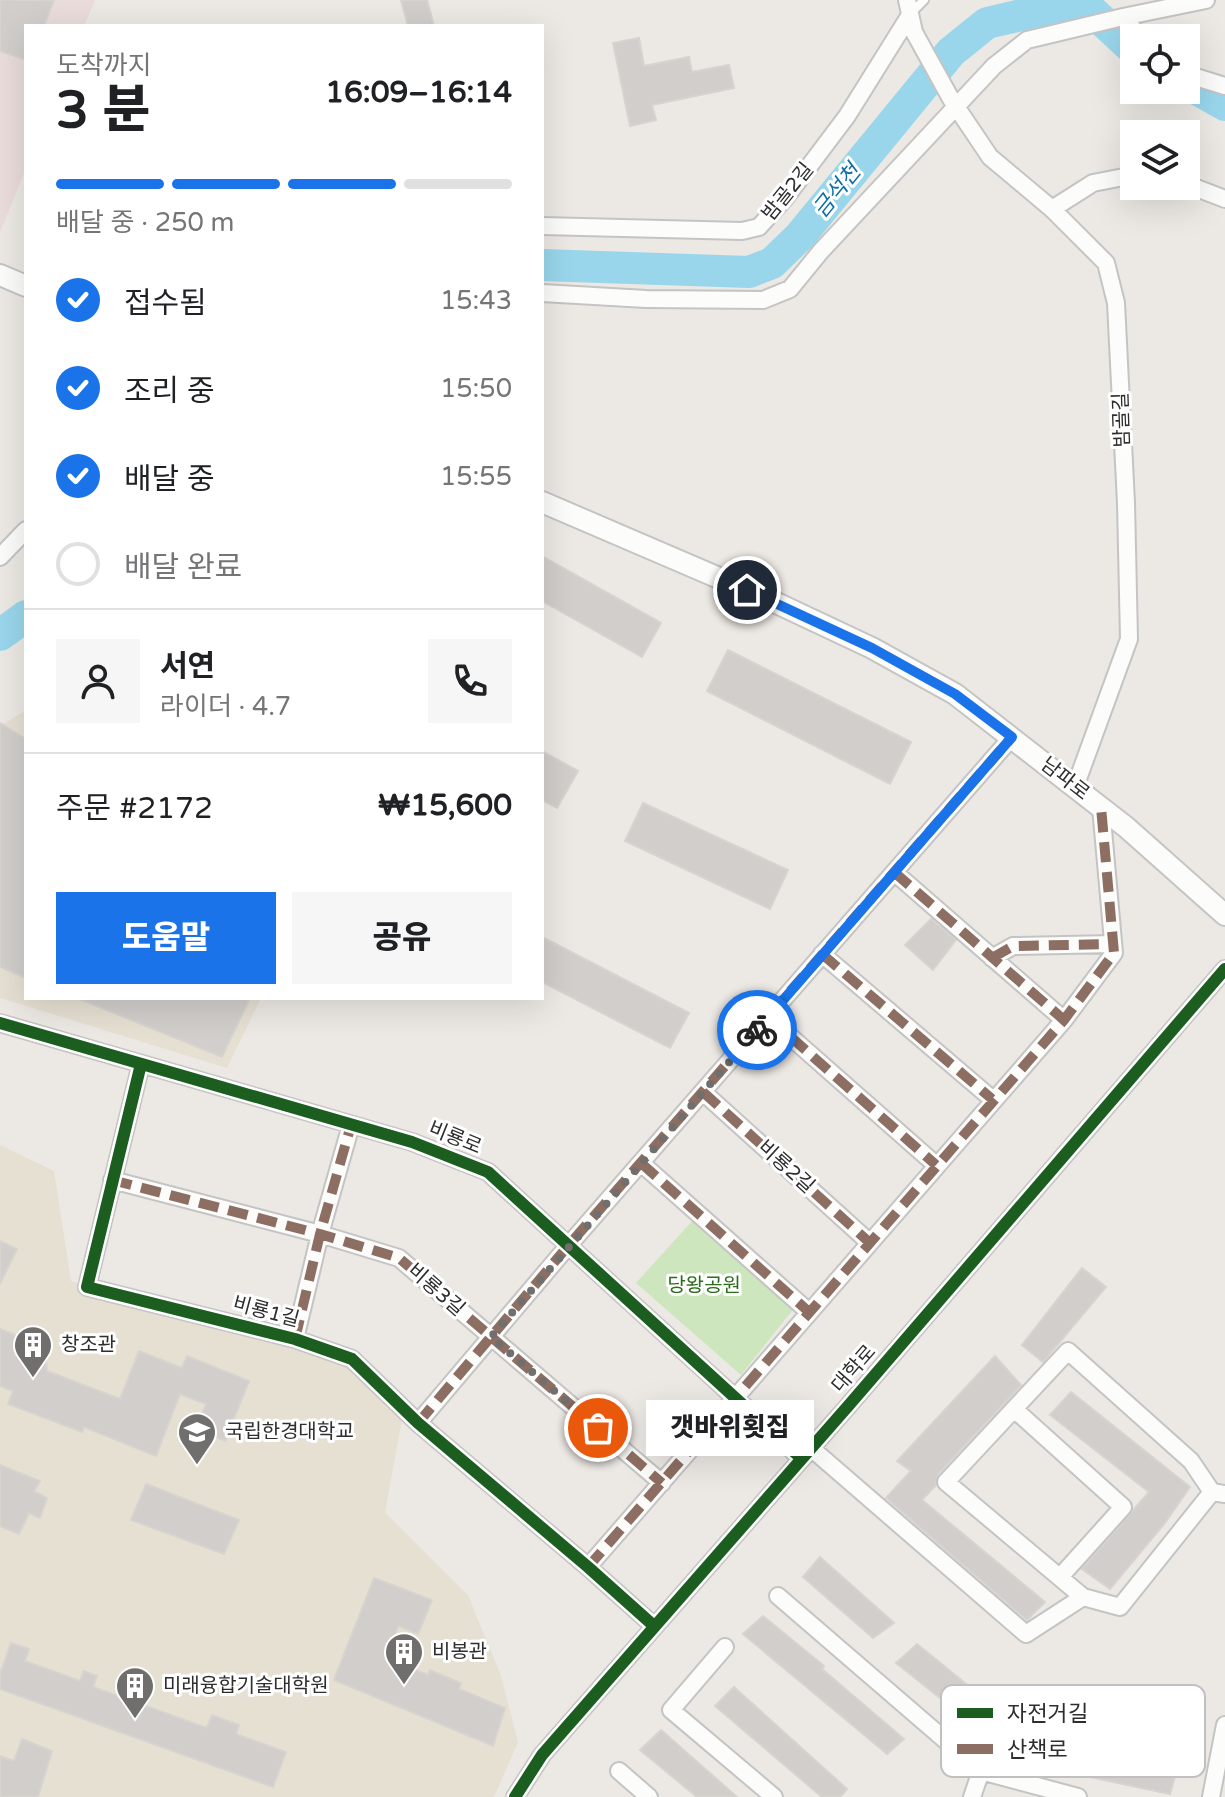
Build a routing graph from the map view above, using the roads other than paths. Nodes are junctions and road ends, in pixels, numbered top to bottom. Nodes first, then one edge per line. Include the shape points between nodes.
1 (924, 0) edge
2 (1206, 0) edge
3 (908, 7) edge
4 (1119, 17) junction
5 (1126, 24) edge
6 (1200, 78) edge
7 (1225, 86) edge
8 (954, 103) junction
9 (1120, 178) edge
10 (1200, 189) edge
11 (1225, 199) edge
12 (1052, 209) junction
13 (544, 226) edge
14 (0, 275) edge
15 (24, 285) edge
16 (544, 293) edge
17 (544, 503) edge
18 (24, 532) edge
19 (0, 557) edge
20 (1012, 737) junction
21 (1075, 787) junction
22 (1101, 807) junction
23 (894, 872) junction
24 (1225, 915) edge
25 (1113, 944) junction
26 (822, 954) junction
27 (992, 958) junction
28 (1225, 969) edge
29 (768, 1017) junction
30 (1064, 1020) junction
31 (0, 1023) edge
32 (141, 1064) junction
33 (703, 1092) junction
34 (992, 1099) junction
35 (351, 1125) junction
36 (641, 1163) junction
37 (936, 1165) junction
38 (112, 1180) junction
39 (320, 1234) junction
40 (870, 1243) junction
41 (568, 1246) junction
42 (809, 1312) junction
43 (491, 1337) junction
44 (295, 1339) junction
45 (735, 1396) junction
46 (1014, 1409) junction
47 (418, 1423) junction
48 (806, 1453) junction
49 (662, 1483) junction
50 (1218, 1493) edge
51 (588, 1567) junction
52 (1060, 1577) junction
53 (778, 1596) dead end
54 (1083, 1597) junction
55 (654, 1626) junction
56 (725, 1647) dead end
57 (1225, 1725) edge
58 (941, 1737) edge
59 (1223, 1744) edge
60 (619, 1771) dead end
61 (979, 1777) edge
62 (1003, 1777) edge
63 (522, 1794) edge
64 (649, 1797) edge
65 (774, 1797) edge
66 (972, 1797) edge
67 (1078, 1797) edge
68 (1211, 1797) edge

1 - 3 lane
2 - 4 street
3 - 8 street, 밤골길 via 914,32
3 - 13 street, 밤골2길 via 847,116 759,227 742,231
4 - 5 street
4 - 8 street via 1027,40
6 - 7 street
8 - 12 street, 밤골길 via 990,157
8 - 16 street via 790,289 763,300
9 - 12 street via 1093,183
10 - 11 street
12 - 21 street, 밤골길 via 1106,263 1116,303 1126,503 1129,639
14 - 15 street
17 - 20 street, 남파로 via 872,648 955,694
18 - 19 street
20 - 21 street, 남파로
20 - 23 street
21 - 22 street, 남파로
22 - 24 street, 남파로
22 - 25 street
23 - 26 street
23 - 27 street
25 - 27 street via 1013,946
25 - 30 street via 1114,953
26 - 29 street
26 - 34 street
27 - 30 street
28 - 48 street, 대학로
29 - 33 street
29 - 37 street
30 - 34 street
31 - 32 street, 비룡로
32 - 35 street, 비룡로
32 - 38 street, 비룡1길
33 - 36 street
33 - 40 street, 비룡2길
34 - 37 street
35 - 39 street
35 - 41 street, 비룡로 via 488,1172
36 - 41 street
36 - 42 street
37 - 40 street
38 - 39 street, 비룡3길
38 - 44 street, 비룡1길 via 87,1287
39 - 43 street, 비룡3길 via 399,1258
39 - 44 street
40 - 42 street
41 - 43 street
41 - 45 street, 비룡로
42 - 45 street
43 - 47 street
43 - 49 street, 비룡3길
44 - 47 street, 비룡1길 via 352,1359
45 - 48 street, 비룡로
45 - 49 street
46 - 50 street via 1068,1351 1191,1461
46 - 52 street via 1123,1507
46 - 52 street via 946,1482
47 - 51 street, 비룡1길
48 - 54 street, 비룡로 via 1026,1634
48 - 55 street, 대학로
49 - 51 street
50 - 54 street via 1120,1607
51 - 55 street, 비룡1길
52 - 54 street
53 - 58 street
55 - 63 street, 대학로 via 542,1755
56 - 65 street via 671,1710
57 - 59 street
59 - 68 street
60 - 64 street
61 - 66 street
62 - 67 street

